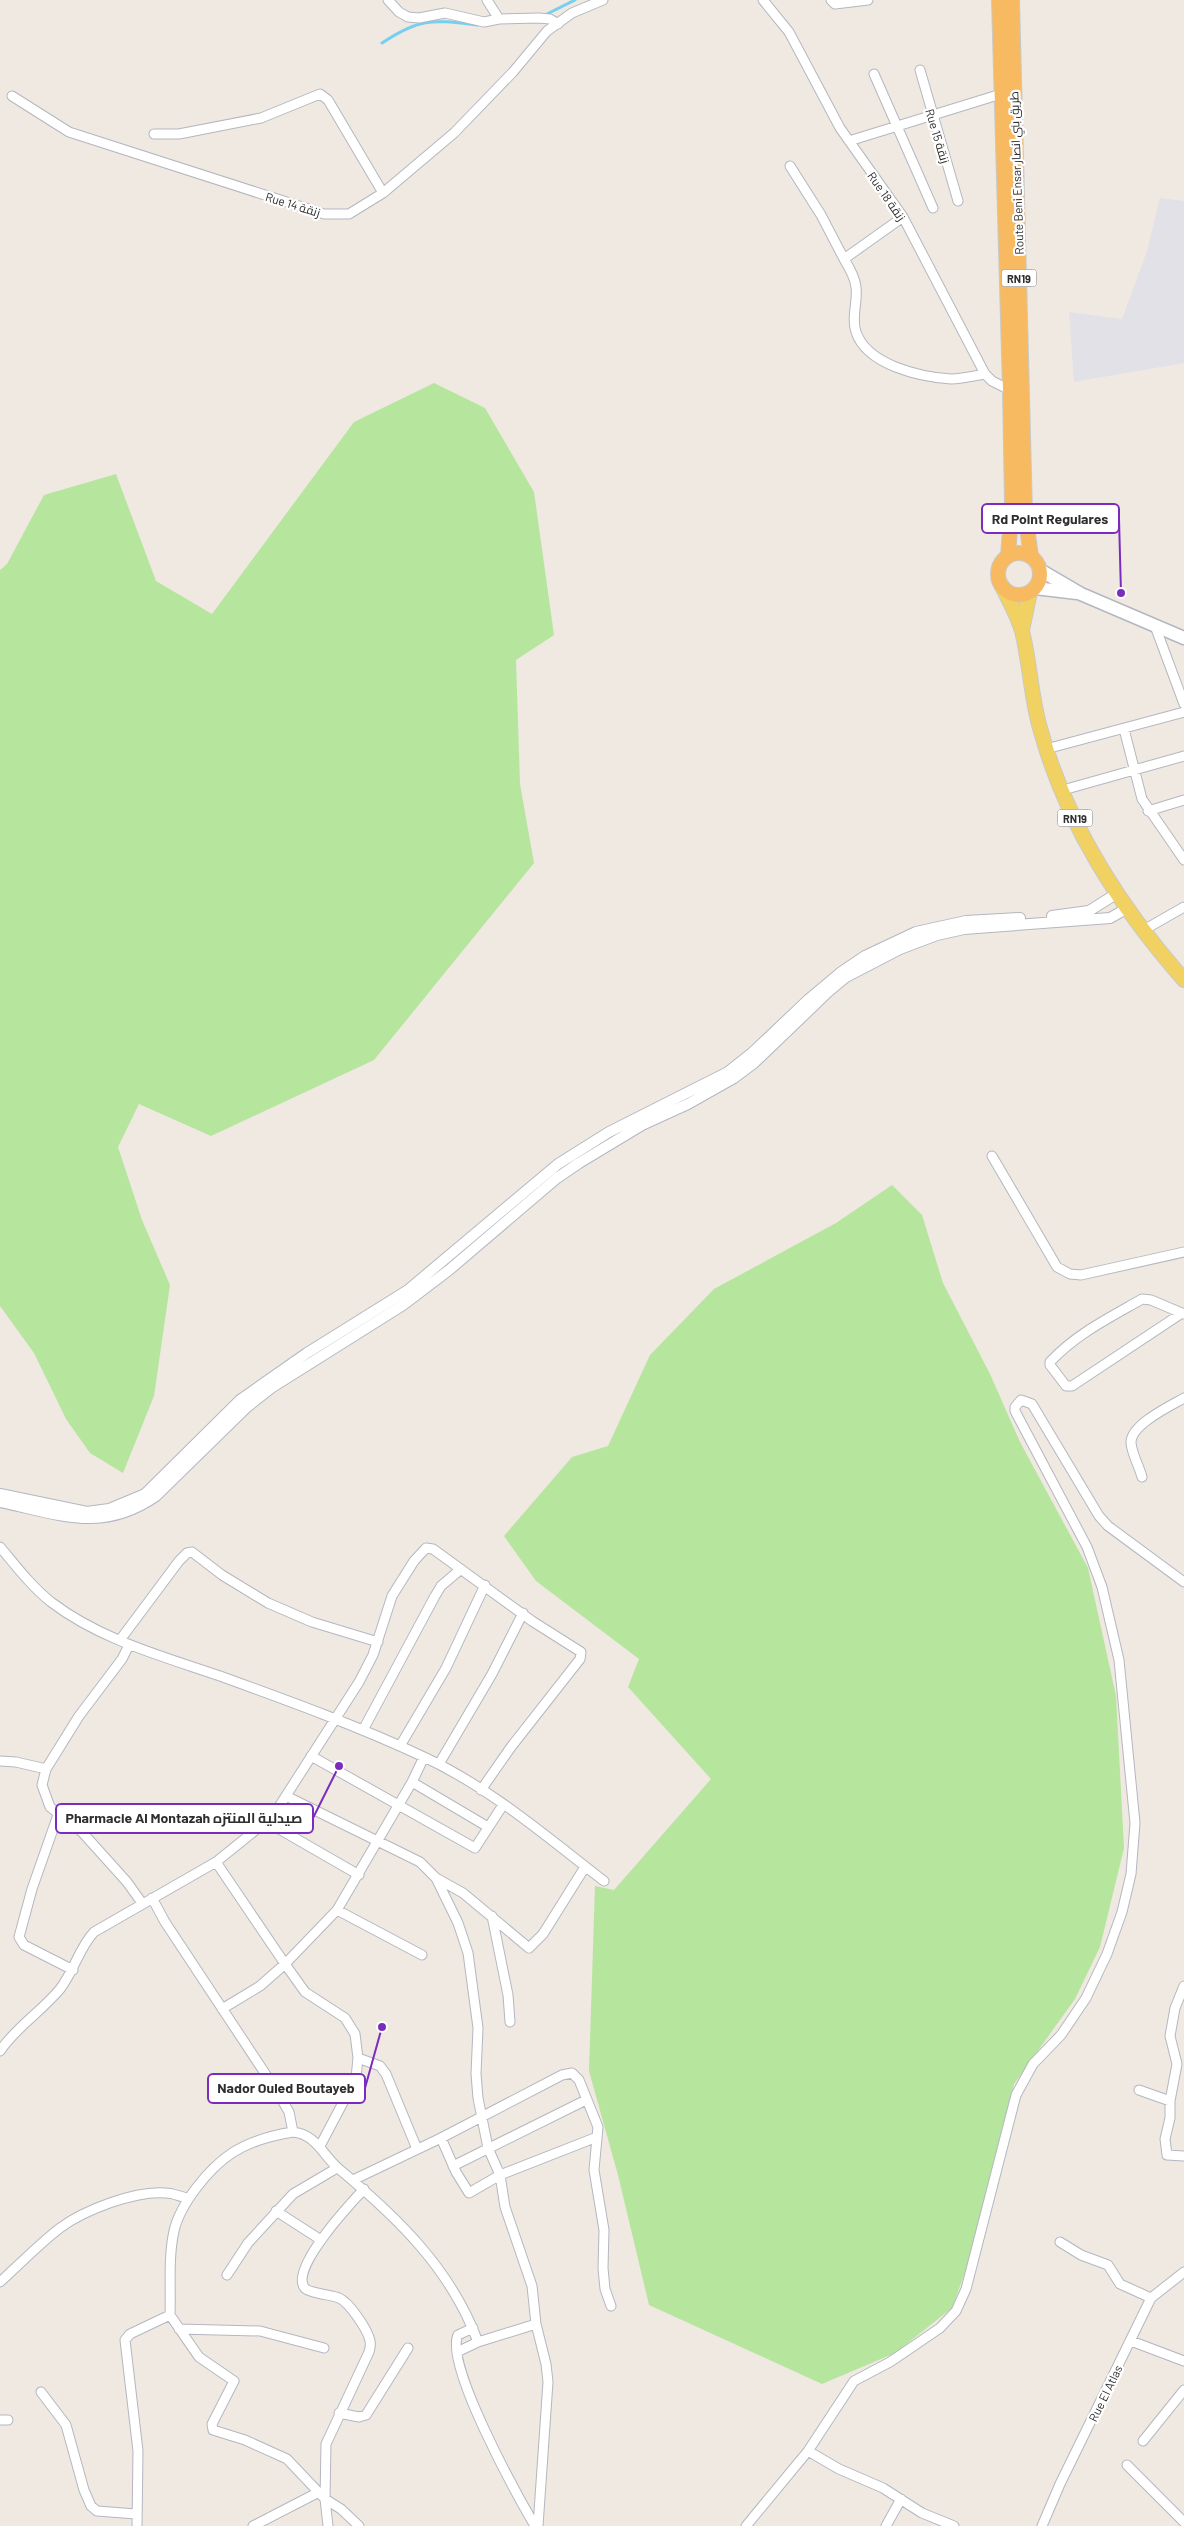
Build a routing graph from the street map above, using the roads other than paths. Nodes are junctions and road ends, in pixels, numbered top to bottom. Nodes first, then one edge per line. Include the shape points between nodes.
1 (388, 0) edge
2 (487, 0) edge
3 (603, 0) edge
4 (763, 0) edge
5 (831, 0) edge
6 (868, 0) edge
7 (999, 0) edge
8 (1012, 0) edge
9 (499, 18) junction
10 (558, 24) junction
11 (920, 70) dead end
12 (874, 74) dead end
13 (1001, 94) junction
14 (12, 96) dead end
15 (931, 115) junction
16 (895, 126) junction
17 (154, 134) dead end
18 (849, 141) junction
19 (790, 166) dead end
20 (383, 193) junction
21 (958, 201) dead end
22 (934, 208) dead end
23 (903, 217) junction
24 (844, 259) junction
25 (985, 374) junction
26 (1010, 390) junction
27 (1008, 556) junction
28 (1031, 556) junction
29 (1040, 570) junction
30 (1002, 586) junction
31 (1033, 590) junction
32 (1081, 594) junction
33 (1155, 626) junction
34 (1022, 630) junction
35 (1184, 638) edge
36 (1184, 704) edge
37 (1184, 712) edge
38 (1124, 729) junction
39 (1046, 749) junction
40 (1184, 756) edge
41 (1134, 771) junction
42 (1063, 790) junction
43 (1184, 800) edge
44 (1148, 810) junction
45 (1184, 860) edge
46 (1116, 894) junction
47 (1184, 908) edge
48 (1126, 909) junction
49 (1091, 915) junction
50 (1142, 931) junction
51 (1184, 980) edge
52 (992, 1156) dead end
53 (1184, 1252) edge
54 (1183, 1313) edge
55 (1184, 1398) edge
56 (1142, 1477) dead end
57 (0, 1494) edge
58 (0, 1502) edge
59 (0, 1547) edge
60 (461, 1569) junction
61 (1184, 1582) edge
62 (485, 1585) junction
63 (522, 1614) junction
64 (120, 1640) junction
65 (378, 1642) junction
66 (129, 1645) junction
67 (336, 1718) junction
68 (363, 1730) junction
69 (400, 1746) junction
70 (311, 1756) junction
71 (424, 1757) junction
72 (0, 1761) edge
73 (439, 1764) junction
74 (46, 1769) junction
75 (412, 1782) junction
76 (481, 1790) junction
77 (286, 1796) junction
78 (398, 1804) junction
79 (503, 1805) junction
80 (58, 1814) junction
81 (267, 1822) junction
82 (488, 1827) junction
83 (378, 1841) junction
84 (216, 1862) junction
85 (585, 1867) junction
86 (359, 1874) junction
87 (436, 1878) junction
88 (604, 1881) dead end
89 (152, 1898) junction
90 (142, 1903) junction
91 (337, 1910) junction
92 (492, 1916) junction
93 (422, 1954) dead end
94 (285, 1964) junction
95 (73, 1970) junction
96 (1184, 1986) edge
97 (222, 2010) junction
98 (510, 2022) dead end
99 (0, 2051) edge
100 (358, 2058) junction
101 (1138, 2090) dead end
102 (586, 2100) junction
103 (1170, 2101) junction
104 (483, 2116) junction
105 (293, 2132) junction
106 (597, 2137) junction
107 (440, 2138) junction
108 (320, 2146) junction
109 (488, 2148) junction
110 (417, 2149) junction
111 (1184, 2156) edge
112 (453, 2166) junction
113 (338, 2168) junction
114 (500, 2175) junction
115 (353, 2180) junction
116 (364, 2189) junction
117 (188, 2198) junction
118 (276, 2211) junction
119 (321, 2240) junction
120 (1060, 2242) dead end
121 (1184, 2272) edge
122 (227, 2274) dead end
123 (0, 2282) edge
124 (1151, 2298) junction
125 (611, 2306) dead end
126 (170, 2315) junction
127 (536, 2324) junction
128 (473, 2328) junction
129 (179, 2329) junction
130 (1131, 2341) junction
131 (478, 2342) junction
132 (324, 2348) dead end
133 (408, 2348) dead end
134 (457, 2352) junction
135 (1184, 2361) edge
136 (1184, 2390) edge
137 (41, 2392) dead end
138 (339, 2413) junction
139 (1143, 2441) dead end
140 (808, 2451) junction
141 (1128, 2465) dead end
142 (322, 2495) junction
143 (901, 2499) junction
144 (136, 2514) junction
145 (1184, 2522) edge
146 (137, 2526) edge
147 (253, 2526) edge
148 (328, 2526) edge
149 (359, 2526) edge
150 (536, 2526) edge
151 (746, 2526) edge
152 (886, 2526) edge
153 (954, 2526) edge
154 (1042, 2526) edge

1 - 9 street via 408,17 445,12 474,21
2 - 9 street
3 - 10 street, Rue 14 زنقة via 572,13
4 - 18 street, Rue 18 زنقة via 789,32
5 - 6 street via 841,4
7 - 13 highway, Route Beni Ensar طريق بني انصار / RN19
8 - 28 highway, Route Beni Ensar طريق بني انصار / RN19 via 1026,522
9 - 10 street via 539,18
10 - 20 street, Rue 14 زنقة via 547,31 454,133
11 - 15 street, Rue 15 زنقة
12 - 16 street
13 - 15 street
13 - 26 highway, Route Beni Ensar طريق بني انصار / RN19
14 - 20 street, Rue 14 زنقة via 69,132 324,214 349,214
15 - 16 street
15 - 21 street, Rue 15 زنقة
16 - 18 street
16 - 22 street
17 - 20 street via 178,134 261,118 320,94 328,100
18 - 23 street, Rue 18 زنقة
19 - 24 street
23 - 24 street
23 - 25 street, Rue 18 زنقة
24 - 25 street via 856,286 854,324 871,355 888,364 931,376 952,379
25 - 26 street, Rue 18 زنقة
26 - 27 highway, Route Beni Ensar طريق بني انصار / RN19 via 1012,503
27 - 28 highway via 1024,553
27 - 30 highway, RN19 via 998,573
28 - 29 highway, RN19
29 - 31 highway, RN19 via 1041,576
29 - 32 main road
30 - 31 highway via 1015,595
30 - 34 main road, RN19
31 - 32 main road
31 - 34 main road, RN19
32 - 33 main road
33 - 35 main road
33 - 36 street
34 - 39 main road, RN19 via 1032,696
37 - 38 street
38 - 39 street
38 - 41 street
39 - 42 main road, RN19
40 - 41 street
41 - 42 street
41 - 44 street
42 - 46 main road, RN19 via 1084,841
43 - 44 street
44 - 45 street
46 - 48 main road, RN19
46 - 49 street
47 - 50 street
48 - 49 street via 1110,918
48 - 50 main road, RN19
49 - 57 street via 966,920 916,932 864,956 809,999 728,1072 609,1132 558,1164 408,1290 307,1353 240,1400 145,1494 109,1509 87,1512
49 - 58 street via 937,935 900,949 846,978 734,1078 642,1125 557,1178 403,1305 271,1388 141,1507 120,1516 85,1518 38,1512
50 - 51 main road, RN19
52 - 53 street via 1057,1267 1070,1274 1081,1275
54 - 54 street via 1142,1299 1086,1330 1064,1346 1050,1365 1066,1386 1072,1386
55 - 56 street via 1138,1426 1132,1436 1131,1444
59 - 64 street via 52,1602 93,1628
60 - 62 street
60 - 65 street via 433,1549 423,1550 392,1596
60 - 68 street via 434,1596
61 - 140 street via 1108,1526 1032,1404 1018,1402 1015,1411 1087,1547 1102,1587 1116,1643 1135,1823 1131,1874 1107,1954 1086,1998 1061,2036 1026,2074 1016,2094 961,2304 940,2328 890,2362 854,2381
62 - 63 street
62 - 69 street via 446,1668
63 - 73 street via 492,1674
63 - 76 street via 578,1649 581,1655
64 - 65 street via 179,1561 192,1552 268,1603 312,1622
64 - 66 street
65 - 67 street via 368,1667
66 - 67 street
66 - 74 street
67 - 68 street
67 - 70 street
68 - 69 street
69 - 71 street
70 - 77 street
70 - 78 street
71 - 73 street
71 - 75 street
72 - 74 street
73 - 76 street
74 - 80 street via 42,1792
75 - 78 street
75 - 82 street
76 - 79 street
77 - 81 street
77 - 83 street
78 - 82 street via 476,1848
78 - 83 street
79 - 82 street
79 - 85 street
80 - 90 street via 82,1832
80 - 95 street via 19,1937 24,1946
81 - 84 street
81 - 86 street
83 - 86 street
83 - 87 street via 420,1862
84 - 89 street
84 - 94 street
85 - 88 street
85 - 92 street via 532,1947 524,1946
86 - 91 street
87 - 92 street via 463,1893
87 - 104 street via 458,1923 468,1953 478,2028 476,2087
89 - 90 street
89 - 97 street
90 - 95 street via 94,1932
91 - 93 street
91 - 94 street
92 - 98 street via 508,1995
94 - 97 street via 260,1986
94 - 100 street via 304,1992 335,2010 352,2026
95 - 99 street via 43,2009
96 - 103 street via 1175,2008 1170,2036 1177,2064
97 - 105 street via 285,2105
100 - 108 street via 354,2084
100 - 110 street via 380,2066 386,2074
101 - 103 street
102 - 104 street via 577,2075 568,2073
102 - 106 street via 598,2127
102 - 109 street
103 - 111 street via 1165,2151 1167,2155
104 - 107 street
104 - 109 street
105 - 108 street via 299,2132
105 - 117 street via 233,2152
106 - 114 street
106 - 125 street via 594,2170 604,2230 602,2268
107 - 110 street
107 - 112 street
108 - 113 street
109 - 112 street
109 - 114 street
110 - 115 street
112 - 114 street via 469,2193
113 - 115 street
113 - 118 street via 292,2194
114 - 127 street via 505,2207 532,2286
115 - 116 street
116 - 119 street
116 - 128 street via 396,2218 425,2252 454,2292
117 - 123 street via 166,2193 147,2194 118,2200 88,2212 60,2228
117 - 126 street via 174,2231
118 - 119 street
118 - 122 street
119 - 138 street via 312,2254 302,2285 307,2290 341,2299 359,2319 370,2339 369,2352
120 - 124 street via 1108,2266 1120,2284
121 - 124 street, Rue El Atlas
124 - 130 street, Rue El Atlas
126 - 129 street
126 - 144 street via 130,2334 125,2340 138,2451
127 - 131 street
127 - 150 street via 548,2382
128 - 131 street
128 - 134 street via 458,2335
129 - 132 street via 260,2331
129 - 142 street via 199,2357 234,2381 212,2430 245,2440 287,2459
130 - 135 street
130 - 154 street, Rue El Atlas
131 - 134 street
133 - 138 street via 366,2415 359,2417
134 - 150 street via 486,2434
136 - 139 street
137 - 144 street via 66,2425 91,2506 97,2512
138 - 142 street via 326,2444
140 - 143 street
140 - 151 street
141 - 145 street
142 - 147 street
142 - 148 street
142 - 149 street
143 - 152 street
143 - 153 street via 922,2513
144 - 146 street

